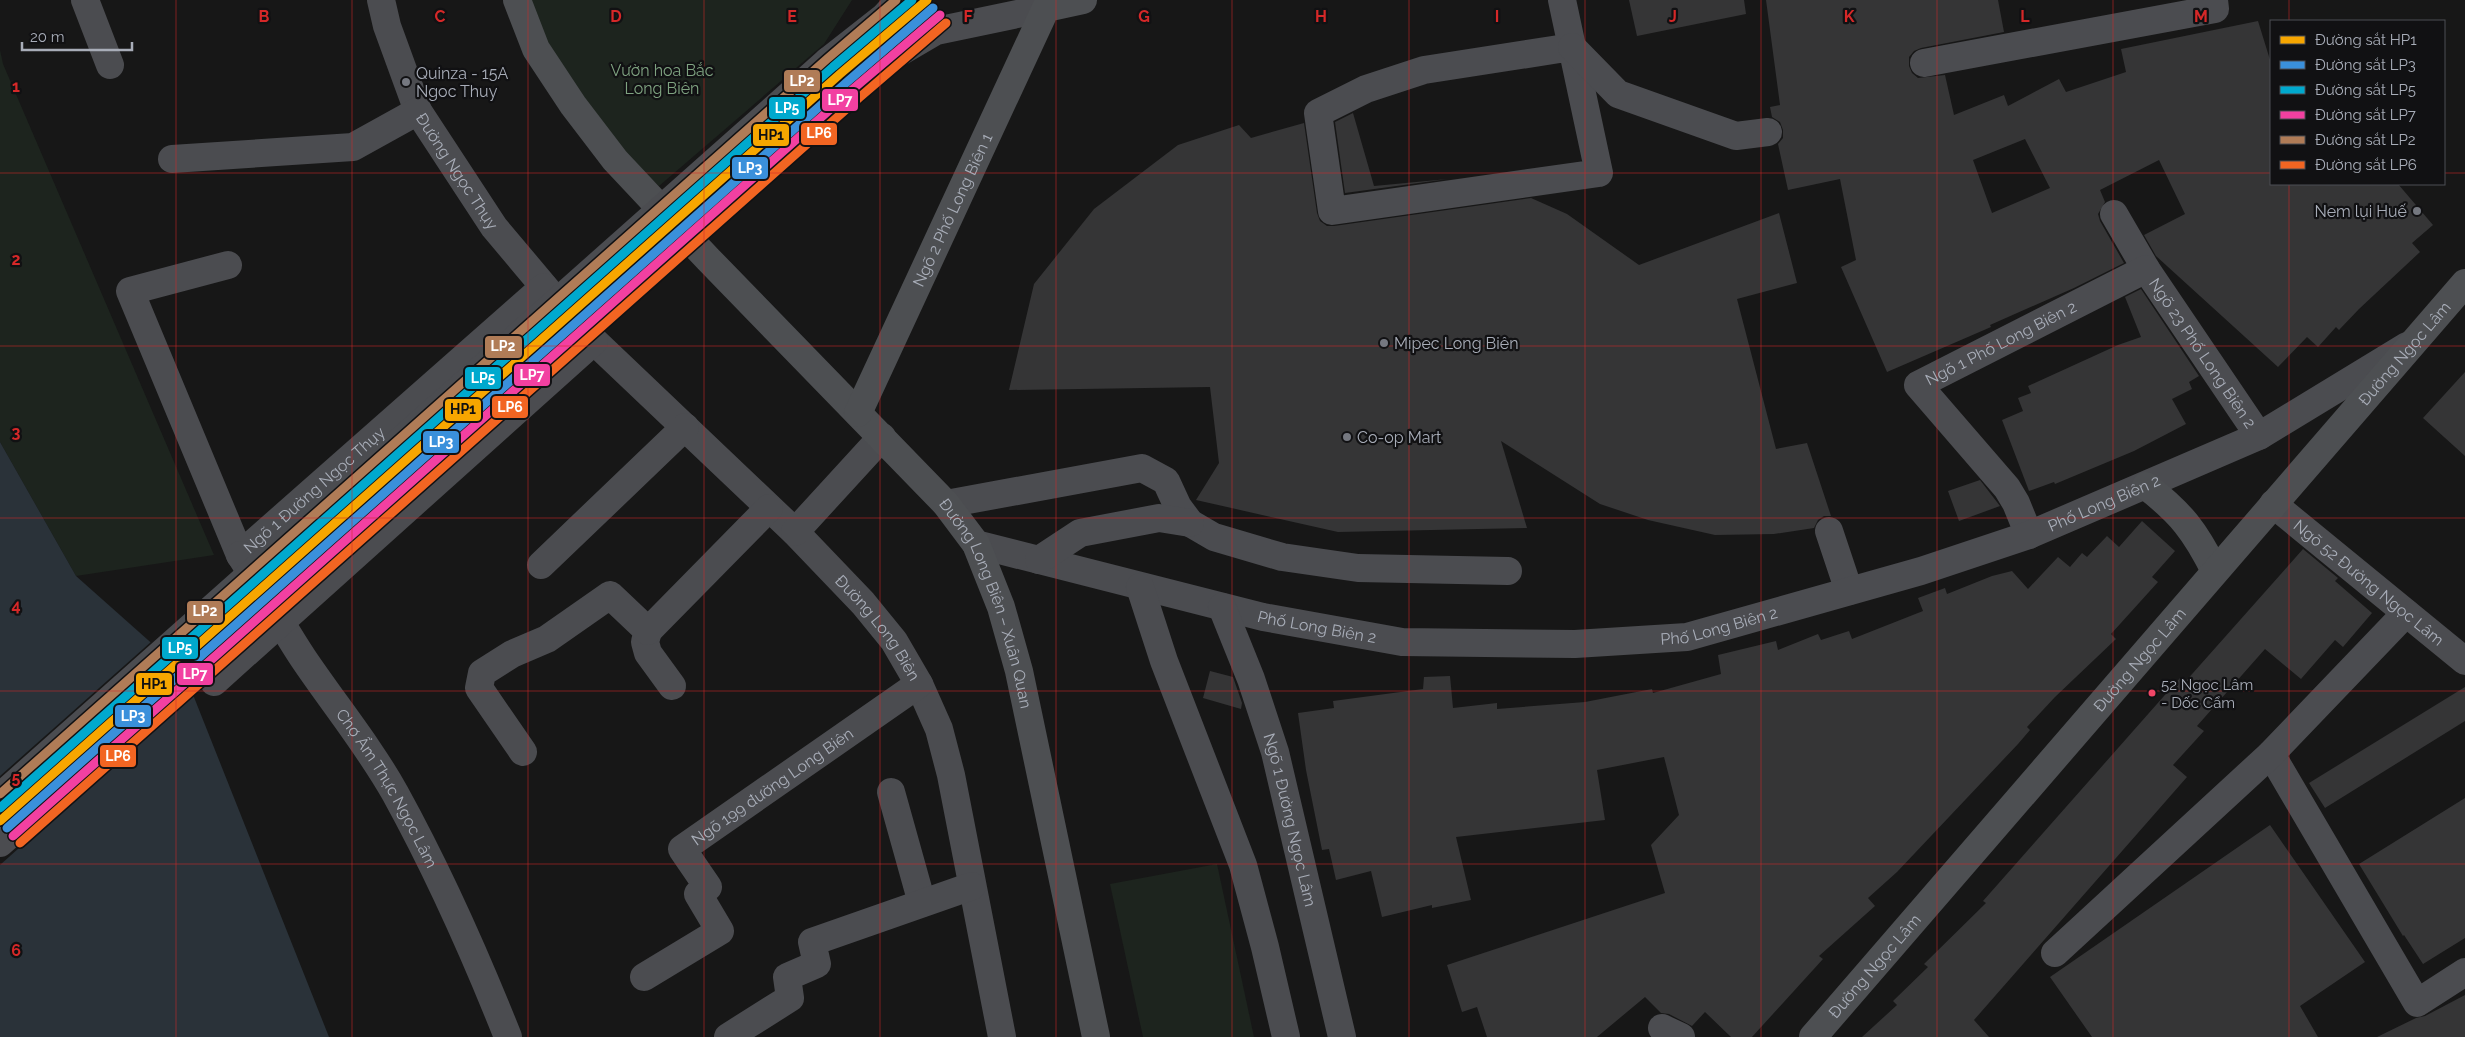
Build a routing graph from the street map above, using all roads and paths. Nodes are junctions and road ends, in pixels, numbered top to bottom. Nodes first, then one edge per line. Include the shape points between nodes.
1 (85, 0) edge
2 (381, 0) edge
3 (517, 0) edge
4 (900, 0) edge
5 (1083, 0) edge
6 (1562, 0) edge
7 (2214, 0) edge
8 (1046, 8) junction
9 (1572, 47) junction
10 (1924, 63) dead end
11 (110, 65) dead end
12 (418, 111) junction
13 (1768, 132) dead end
14 (172, 159) dead end
15 (2114, 214) dead end
16 (228, 265) dead end
17 (2146, 269) junction
18 (2465, 283) edge
19 (544, 287) junction
20 (573, 321) joint
21 (594, 341) junction
22 (2415, 341) junction
23 (858, 412) junction
24 (684, 427) junction
25 (2259, 436) junction
26 (882, 437) junction
27 (2146, 486) junction
28 (946, 504) junction
29 (2273, 504) junction
30 (769, 508) junction
31 (1190, 523) junction
32 (1829, 531) dead end
33 (796, 532) junction
34 (2029, 535) junction
35 (976, 544) junction
36 (240, 555) junction
37 (1039, 560) junction
38 (541, 565) dead end
39 (2215, 570) junction
40 (1508, 571) dead end
41 (1140, 587) junction
42 (1849, 591) junction
43 (1222, 607) junction
44 (2406, 613) junction
45 (282, 621) junction
46 (648, 631) junction
47 (2465, 661) edge
48 (214, 682) dead end
49 (919, 684) junction
50 (672, 686) dead end
51 (523, 752) dead end
52 (2271, 754) junction
53 (891, 792) dead end
54 (0, 797) edge
55 (0, 843) edge
56 (972, 886) junction
57 (922, 903) junction
58 (2055, 953) dead end
59 (2465, 972) edge
60 (644, 977) dead end
61 (508, 1037) edge
62 (728, 1037) edge
63 (1002, 1037) edge
64 (1096, 1037) edge
65 (1286, 1037) edge
66 (1342, 1037) edge
67 (1812, 1037) edge

1 - 11 street
2 - 12 street, Đường Ngọc Thụy via 387,26
3 - 23 main road, Đường Long Biên – Xuân Quan via 536,49 614,160
4 - 54 street, bridge
5 - 8 main road
6 - 9 street
7 - 10 street via 2215,9
8 - 23 main road, Ngõ 2 Phố Long Biên 1
8 - 55 street, bridge via 936,30 866,72
9 - 9 street via 1424,70 1366,89 1318,113 1332,211 1599,173
9 - 13 street via 1618,94 1736,136
12 - 14 street via 353,148
12 - 19 street, Đường Ngọc Thụy via 494,227
15 - 17 street, Ngõ 23 Phố Long Biên 2
16 - 36 street, Ngõ 1 Đường Ngọc Thụy via 130,291
17 - 25 street, Ngõ 23 Phố Long Biên 2
17 - 34 street, Ngõ 1 Phố Long Biên 2 via 1918,385 2007,488
18 - 22 main road, Đường Ngọc Lâm
19 - 20 street, Đường Ngọc Thụy
19 - 36 street, Ngõ 1 Đường Ngọc Thụy
20 - 21 street, Đường Long Biên
21 - 24 street, Đường Long Biên
21 - 45 street
22 - 25 street, Phố Long Biên 2
22 - 29 main road, Đường Ngọc Lâm
23 - 26 main road, Đường Long Biên – Xuân Quan
24 - 30 street, Đường Long Biên
24 - 38 street
25 - 27 street, Phố Long Biên 2
26 - 28 main road, Đường Long Biên – Xuân Quan
26 - 33 street
27 - 34 street, Phố Long Biên 2
27 - 39 main road via 2187,522
28 - 31 street via 1142,468 1166,481
28 - 35 main road, Đường Long Biên – Xuân Quan
29 - 39 main road, Đường Ngọc Lâm
29 - 44 street, Ngõ 52 Đường Ngọc Lâm
30 - 33 street, Đường Long Biên
30 - 46 street
31 - 37 street via 1159,518 1080,533
31 - 40 street via 1214,538 1282,557 1358,568
32 - 42 street
33 - 49 street, Đường Long Biên via 894,641
34 - 42 street, Phố Long Biên 2 via 1922,571
35 - 37 street, Phố Long Biên 2
35 - 64 main road, Đường Long Biên – Xuân Quan via 1001,606 1019,671
36 - 45 street, Chợ Ẩm Thực Ngọc Lâm
37 - 41 street, Phố Long Biên 2
39 - 67 main road, Đường Ngọc Lâm
41 - 43 street, Phố Long Biên 2
41 - 65 street via 1164,661 1243,865
42 - 43 street, Phố Long Biên 2 via 1687,636 1575,644 1402,642
43 - 66 street, Ngõ 1 Đường Ngọc Lâm via 1276,752
44 - 47 street, Ngõ 52 Đường Ngọc Lâm
44 - 52 street
45 - 48 street
45 - 61 street, Chợ Ẩm Thực Ngọc Lâm via 395,792 489,989
46 - 50 street via 645,642 648,653
46 - 51 street via 610,596 547,639 512,654 482,673 479,688
49 - 56 street, Đường Long Biên via 939,729
49 - 60 street, Ngõ 199 đường Long Biên via 682,849 708,887 698,894 720,931
52 - 58 street
52 - 59 street via 2417,1003
53 - 57 street
56 - 57 street
56 - 63 street, Đường Long Biên
57 - 62 street via 812,942 817,964 786,977 790,998

